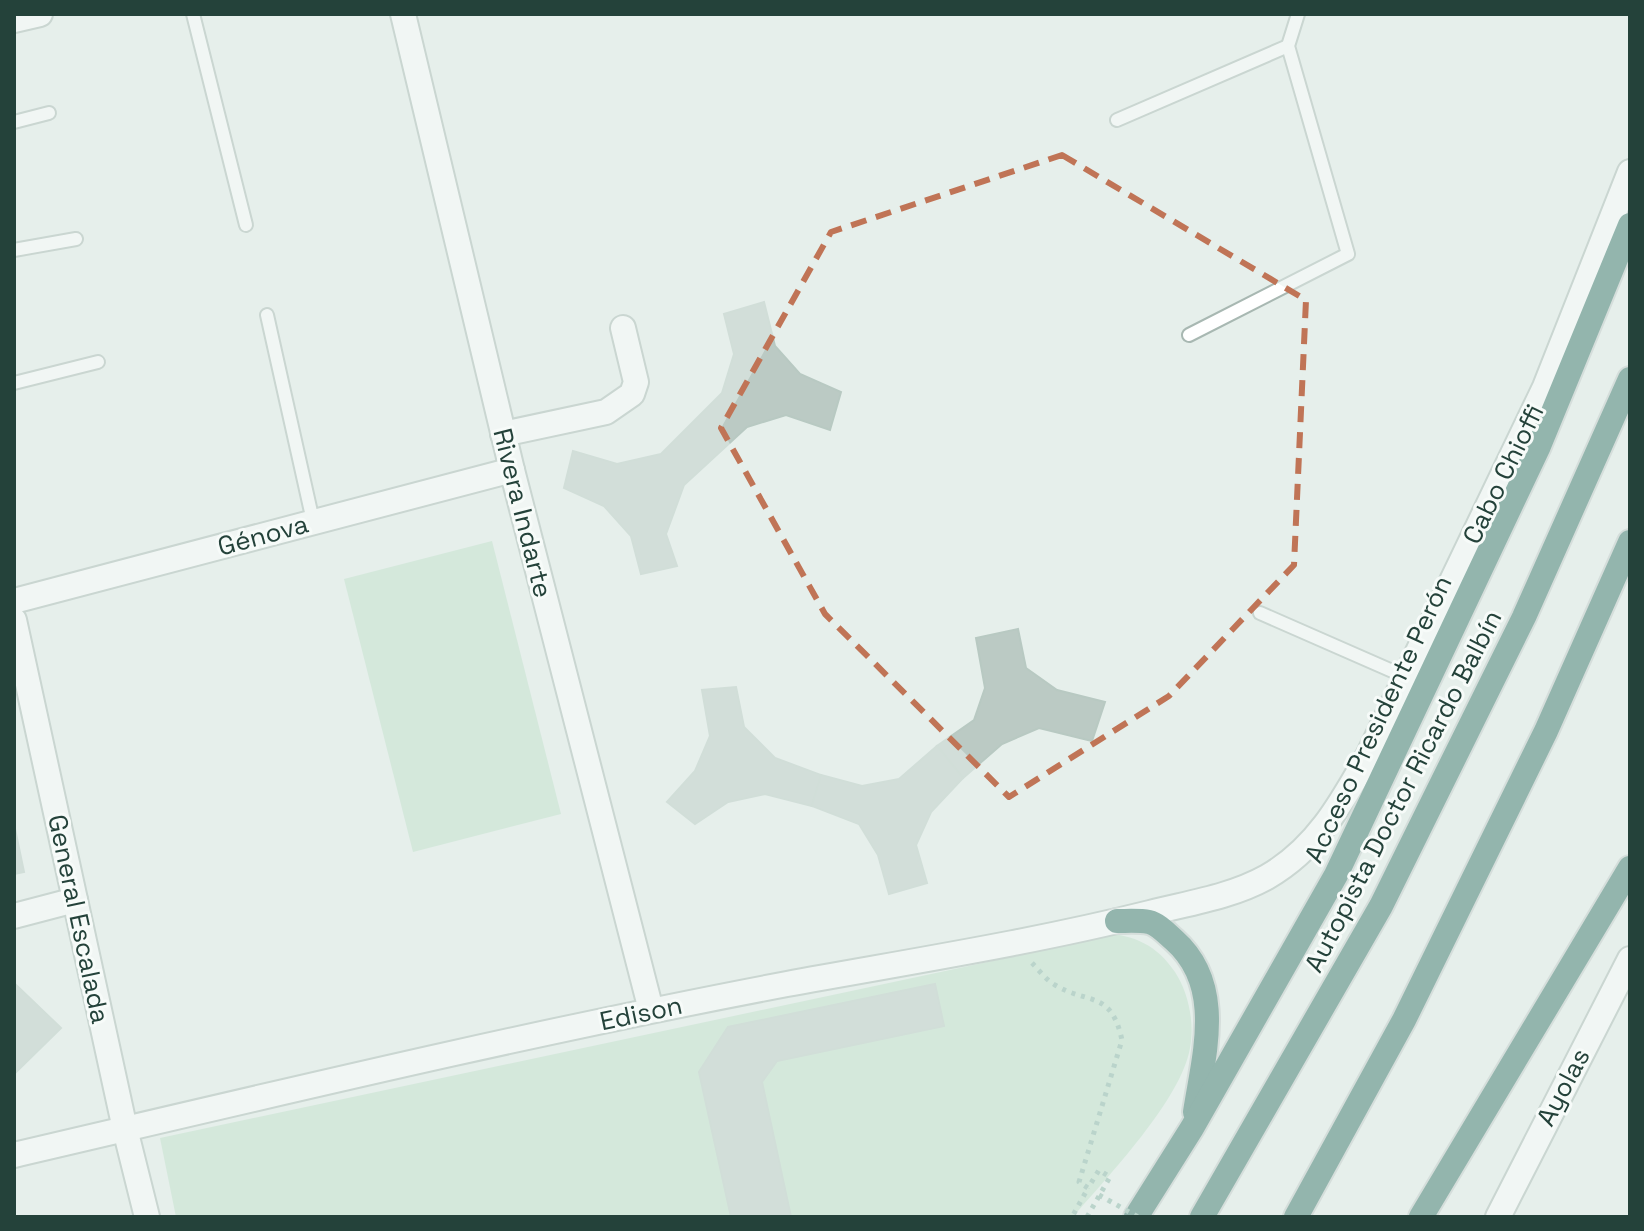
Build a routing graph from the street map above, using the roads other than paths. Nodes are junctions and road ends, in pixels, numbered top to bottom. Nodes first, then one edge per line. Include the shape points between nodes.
1 (40, 14) edge
2 (193, 14) edge
3 (403, 14) edge
4 (1298, 14) edge
5 (14, 20) edge
6 (1288, 46) junction
7 (49, 113) dead end
8 (1117, 120) dead end
9 (14, 122) edge
10 (1630, 172) edge
11 (246, 225) dead end
12 (1630, 225) edge
13 (76, 239) dead end
14 (14, 250) edge
15 (267, 315) dead end
16 (623, 328) dead end
17 (1189, 335) dead end
18 (98, 362) dead end
19 (1630, 379) edge
20 (14, 383) edge
21 (503, 434) junction
22 (512, 470) junction
23 (313, 521) junction
24 (1630, 542) edge
25 (14, 601) edge
26 (1260, 613) dead end
27 (14, 620) edge
28 (1406, 677) junction
29 (1630, 868) edge
30 (1267, 877) joint
31 (75, 900) junction
32 (14, 916) edge
33 (1117, 921) junction
34 (1630, 959) edge
35 (651, 1010) junction
36 (1192, 1128) junction
37 (125, 1129) junction
38 (14, 1155) edge
39 (147, 1217) edge
40 (1137, 1217) edge
41 (1202, 1217) edge
42 (1296, 1217) edge
43 (1421, 1217) edge
44 (1498, 1217) edge

1 - 5 street
2 - 11 lane
3 - 21 street, Rivera Indarte
4 - 6 lane
6 - 8 lane
6 - 17 lane via 1348,254
7 - 9 lane
10 - 28 street, Cabo Chioffi via 1545,387
12 - 36 highway, Acceso Presidente Perón via 1539,446 1336,875
13 - 14 lane
15 - 23 lane
16 - 21 street via 636,382 632,394 606,412
18 - 20 lane
19 - 41 highway, Autopista Doctor Ricardo Balbín via 1524,617 1381,906
21 - 22 street, Rivera Indarte
22 - 23 street, Génova
22 - 35 street, Rivera Indarte
23 - 25 street, Génova
24 - 42 highway via 1546,731 1404,1020
26 - 28 lane
27 - 31 street, General Escalada
28 - 30 street, Cabo Chioffi via 1334,815 1297,857
29 - 43 highway
30 - 33 street, Edison via 1237,891
31 - 32 street
31 - 37 street, General Escalada
33 - 35 street, Edison
33 - 36 highway via 1151,922 1183,948 1198,971 1209,1023
34 - 44 street, Ayolas
35 - 37 street, Edison
36 - 40 highway, Acceso Presidente Perón
37 - 38 street, Edison
37 - 39 street, General Escalada

